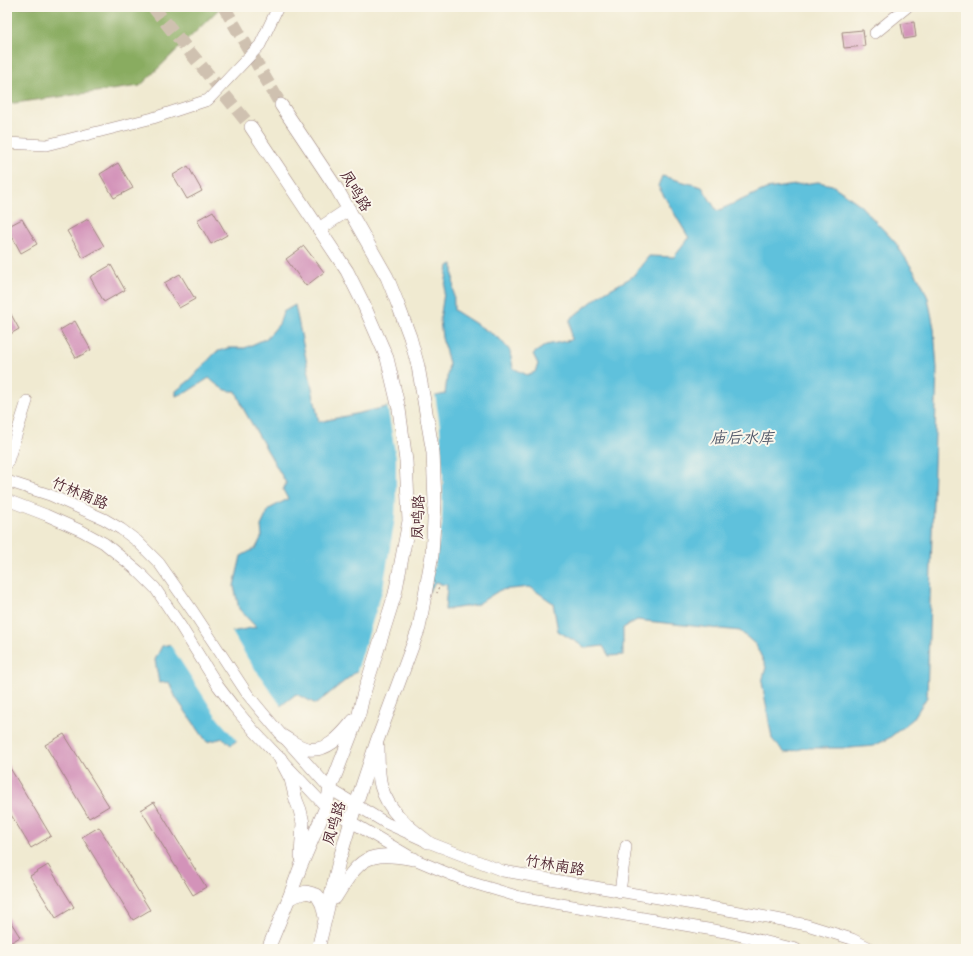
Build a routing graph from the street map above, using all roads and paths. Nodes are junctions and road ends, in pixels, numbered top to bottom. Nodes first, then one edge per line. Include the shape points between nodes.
1 (278, 7) edge
2 (907, 7) edge
3 (875, 33) dead end
4 (281, 105) tunnel mouth
5 (251, 127) tunnel mouth
6 (7, 143) edge
7 (348, 208) junction
8 (319, 229) junction
9 (27, 402) dead end
10 (7, 464) edge
11 (7, 481) edge
12 (7, 500) edge
13 (439, 586) dead end
14 (437, 594) dead end
15 (359, 714) junction
16 (282, 736) junction
17 (377, 741) junction
18 (280, 758) junction
19 (330, 789) junction
20 (356, 804) junction
21 (326, 808) junction
22 (350, 822) junction
23 (428, 842) junction
24 (626, 846) dead end
25 (414, 859) junction
26 (300, 868) junction
27 (620, 892) junction
28 (289, 898) junction
29 (327, 912) junction
30 (268, 949) edge
31 (318, 949) edge
32 (796, 949) edge
33 (872, 949) edge

1 - 6 street via 260,45 208,100 153,118 46,145
2 - 3 street
4 - 7 main road, 凤鸣路
5 - 8 main road, 凤鸣路
7 - 8 main road
7 - 17 main road, 凤鸣路 via 387,277 410,336 418,366 433,453 435,503 432,555 418,628
8 - 15 main road, 凤鸣路 via 347,271 387,358 399,409 406,461 409,521 396,594
9 - 10 street
11 - 16 street, 竹林南路 via 50,495 104,519 137,541 159,563 248,695
12 - 18 street via 82,531 104,543 138,571 155,588 218,686
13 - 14 path
15 - 16 main road via 338,738 325,748 307,749
15 - 19 main road, 凤鸣路
16 - 19 street, 竹林南路
17 - 20 main road, 凤鸣路
17 - 23 main road via 380,780 384,794 396,814
18 - 21 street
18 - 26 main road via 291,779 303,823
19 - 20 street, 竹林南路
19 - 21 main road, 凤鸣路
20 - 22 main road, 凤鸣路
20 - 23 street, 竹林南路 via 386,823
21 - 22 street
21 - 26 main road, 凤鸣路
22 - 25 street
22 - 29 main road, 凤鸣路
23 - 27 street, 竹林南路 via 503,871
24 - 27 street
25 - 29 main road via 394,855 366,859 357,865
25 - 32 street via 466,881 520,896 725,932
26 - 28 main road, 凤鸣路
27 - 33 street, 竹林南路 via 808,925 852,939
28 - 29 main road via 306,892 317,895
28 - 30 main road, 凤鸣路
29 - 31 main road, 凤鸣路

